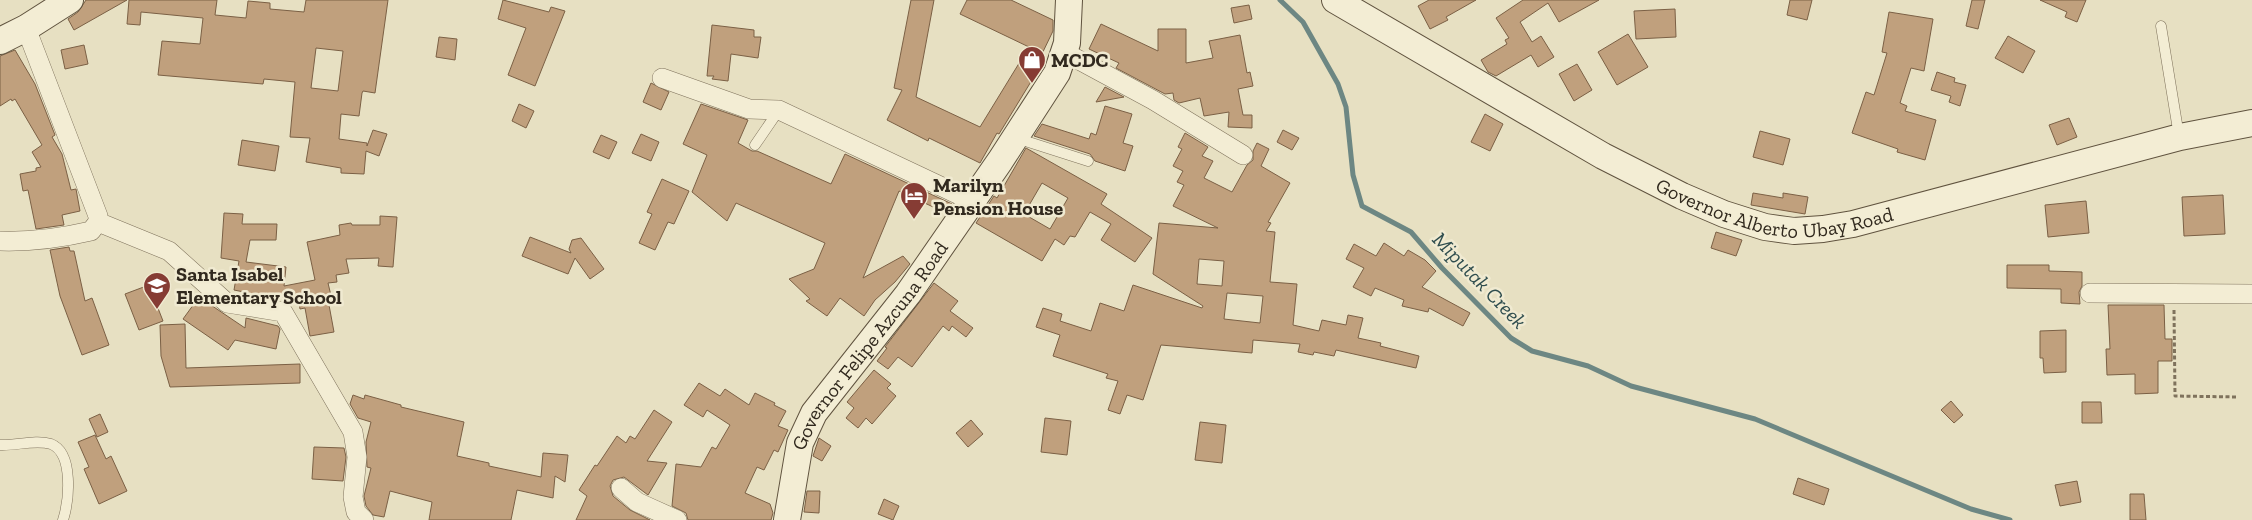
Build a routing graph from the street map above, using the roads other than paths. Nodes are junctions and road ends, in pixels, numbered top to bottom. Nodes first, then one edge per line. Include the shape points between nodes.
1 (70, 0) edge
2 (1069, 0) edge
3 (1335, 0) edge
4 (2161, 26) dead end
5 (26, 28) junction
6 (0, 41) edge
7 (1064, 52) junction
8 (662, 78) dead end
9 (779, 110) junction
10 (2252, 123) edge
11 (1015, 137) junction
12 (2180, 138) junction
13 (755, 145) dead end
14 (1243, 155) dead end
15 (1088, 161) dead end
16 (972, 201) junction
17 (98, 222) junction
18 (0, 241) edge
19 (2090, 294) dead end
20 (2252, 294) edge
21 (0, 445) edge
22 (621, 488) dead end
23 (63, 520) edge
24 (364, 520) edge
25 (677, 520) edge
26 (787, 520) edge

1 - 5 main road
2 - 7 main road, Governor Felipe Azcuna Road
3 - 12 main road, Governor Alberto Ubay Road via 1603,156 1682,196 1765,227 1794,231 1854,224
4 - 12 lane
5 - 6 main road
5 - 17 street
7 - 11 main road, Governor Felipe Azcuna Road via 1057,73
7 - 14 street via 1153,100
8 - 9 street via 748,109
9 - 13 lane
9 - 16 street
10 - 12 main road, Governor Alberto Ubay Road
11 - 15 lane
11 - 16 main road, Governor Felipe Azcuna Road
16 - 26 main road, Governor Felipe Azcuna Road via 908,294 814,413 800,443
17 - 18 street via 91,231 62,238
17 - 24 street via 169,251 227,303 283,312 353,432 357,457 353,497 356,512
19 - 20 street
21 - 23 lane via 38,443 52,445 62,452 67,465 68,485
22 - 25 street via 637,502

